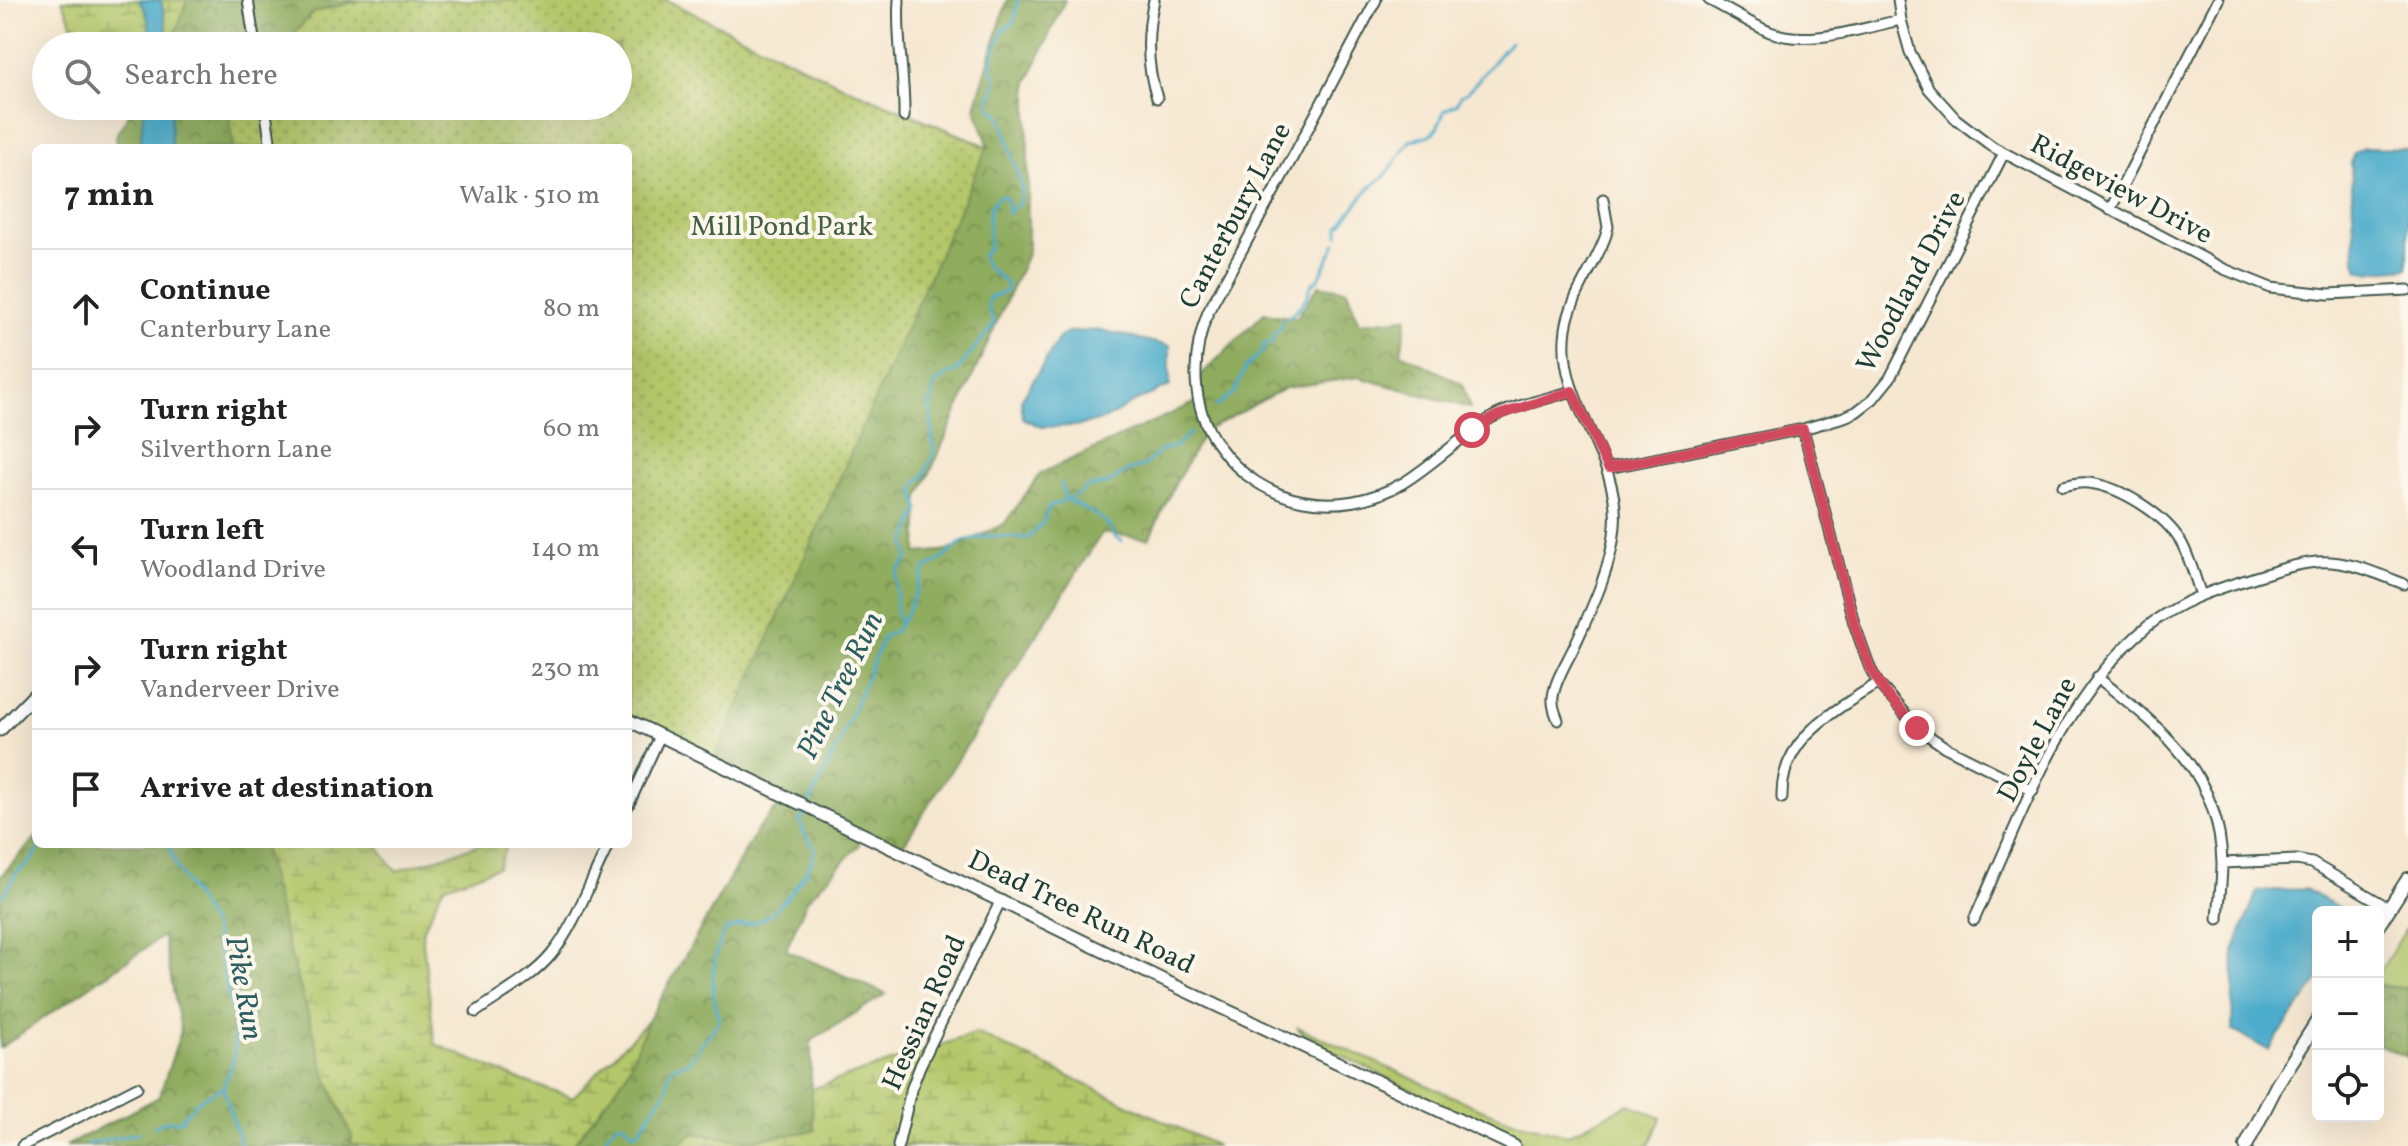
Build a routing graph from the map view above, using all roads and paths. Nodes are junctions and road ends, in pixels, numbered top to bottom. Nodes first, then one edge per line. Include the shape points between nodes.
1 (248, 0) edge
2 (899, 0) edge
3 (1154, 0) edge
4 (1376, 0) edge
5 (1709, 0) edge
6 (1898, 0) edge
7 (2218, 0) edge
8 (1901, 20) junction
9 (253, 32) edge
10 (1157, 98) dead end
11 (904, 117) dead end
12 (267, 120) edge
13 (270, 144) edge
14 (2004, 153) junction
15 (1603, 199) dead end
16 (2110, 210) junction
17 (2408, 290) edge
18 (1572, 391) junction
19 (1803, 429) junction
20 (1608, 468) junction
21 (2063, 486) dead end
22 (2404, 584) dead end
23 (2201, 595) junction
24 (2097, 677) junction
25 (1878, 683) junction
26 (32, 697) edge
27 (1558, 720) dead end
28 (632, 722) edge
29 (0, 730) edge
30 (660, 736) junction
31 (2033, 791) junction
32 (632, 797) edge
33 (1782, 798) dead end
34 (801, 804) joint
35 (821, 814) joint
36 (607, 848) edge
37 (2222, 863) junction
38 (2408, 879) edge
39 (1001, 900) junction
40 (2389, 908) junction
41 (2384, 916) edge
42 (2218, 919) dead end
43 (1974, 920) dead end
44 (476, 1012) dead end
45 (2312, 1030) edge
46 (137, 1087) dead end
47 (22, 1146) edge
48 (898, 1146) edge
49 (1514, 1146) edge
50 (2246, 1146) edge

1 - 9 street
2 - 11 street
3 - 10 street via 1147,39
4 - 18 street, Canterbury Lane via 1204,321 1195,378 1211,433 1225,454 1262,487 1290,499 1337,503 1403,483 1496,416
5 - 8 street via 1772,33 1794,38
6 - 8 street, Ridgeview Drive
7 - 16 street
8 - 14 street, Ridgeview Drive via 1929,89 1965,127
12 - 13 street
14 - 16 street, Ridgeview Drive
14 - 19 street, Woodland Drive via 1890,378 1856,412
15 - 18 street via 1606,235 1573,303 1566,332
16 - 17 street, Ridgeview Drive via 2271,288 2328,294
18 - 20 street
19 - 20 street, Woodland Drive
19 - 25 street via 1854,623
20 - 27 street via 1614,494 1613,541 1588,617 1554,690
21 - 23 street via 2093,484 2120,493 2165,521 2181,542
22 - 23 street, Doyle Lane via 2365,569 2318,562
23 - 24 street, Doyle Lane via 2151,624
24 - 31 street, Doyle Lane via 2073,711
24 - 37 street via 2172,740 2195,771 2212,808
25 - 31 street via 1917,728
25 - 33 street via 1804,735 1786,768
26 - 29 street
28 - 30 street, Dead Tree Run Road
30 - 32 street
30 - 34 street, Dead Tree Run Road
31 - 43 street, Doyle Lane
34 - 35 street, Dead Tree Run Road
35 - 39 street, Dead Tree Run Road
36 - 44 street via 550,956
37 - 40 street via 2312,863
37 - 42 street
38 - 40 main road
39 - 48 street, Hessian Road via 920,1066
39 - 49 street, Dead Tree Run Road
40 - 41 main road
45 - 50 main road
46 - 47 street

